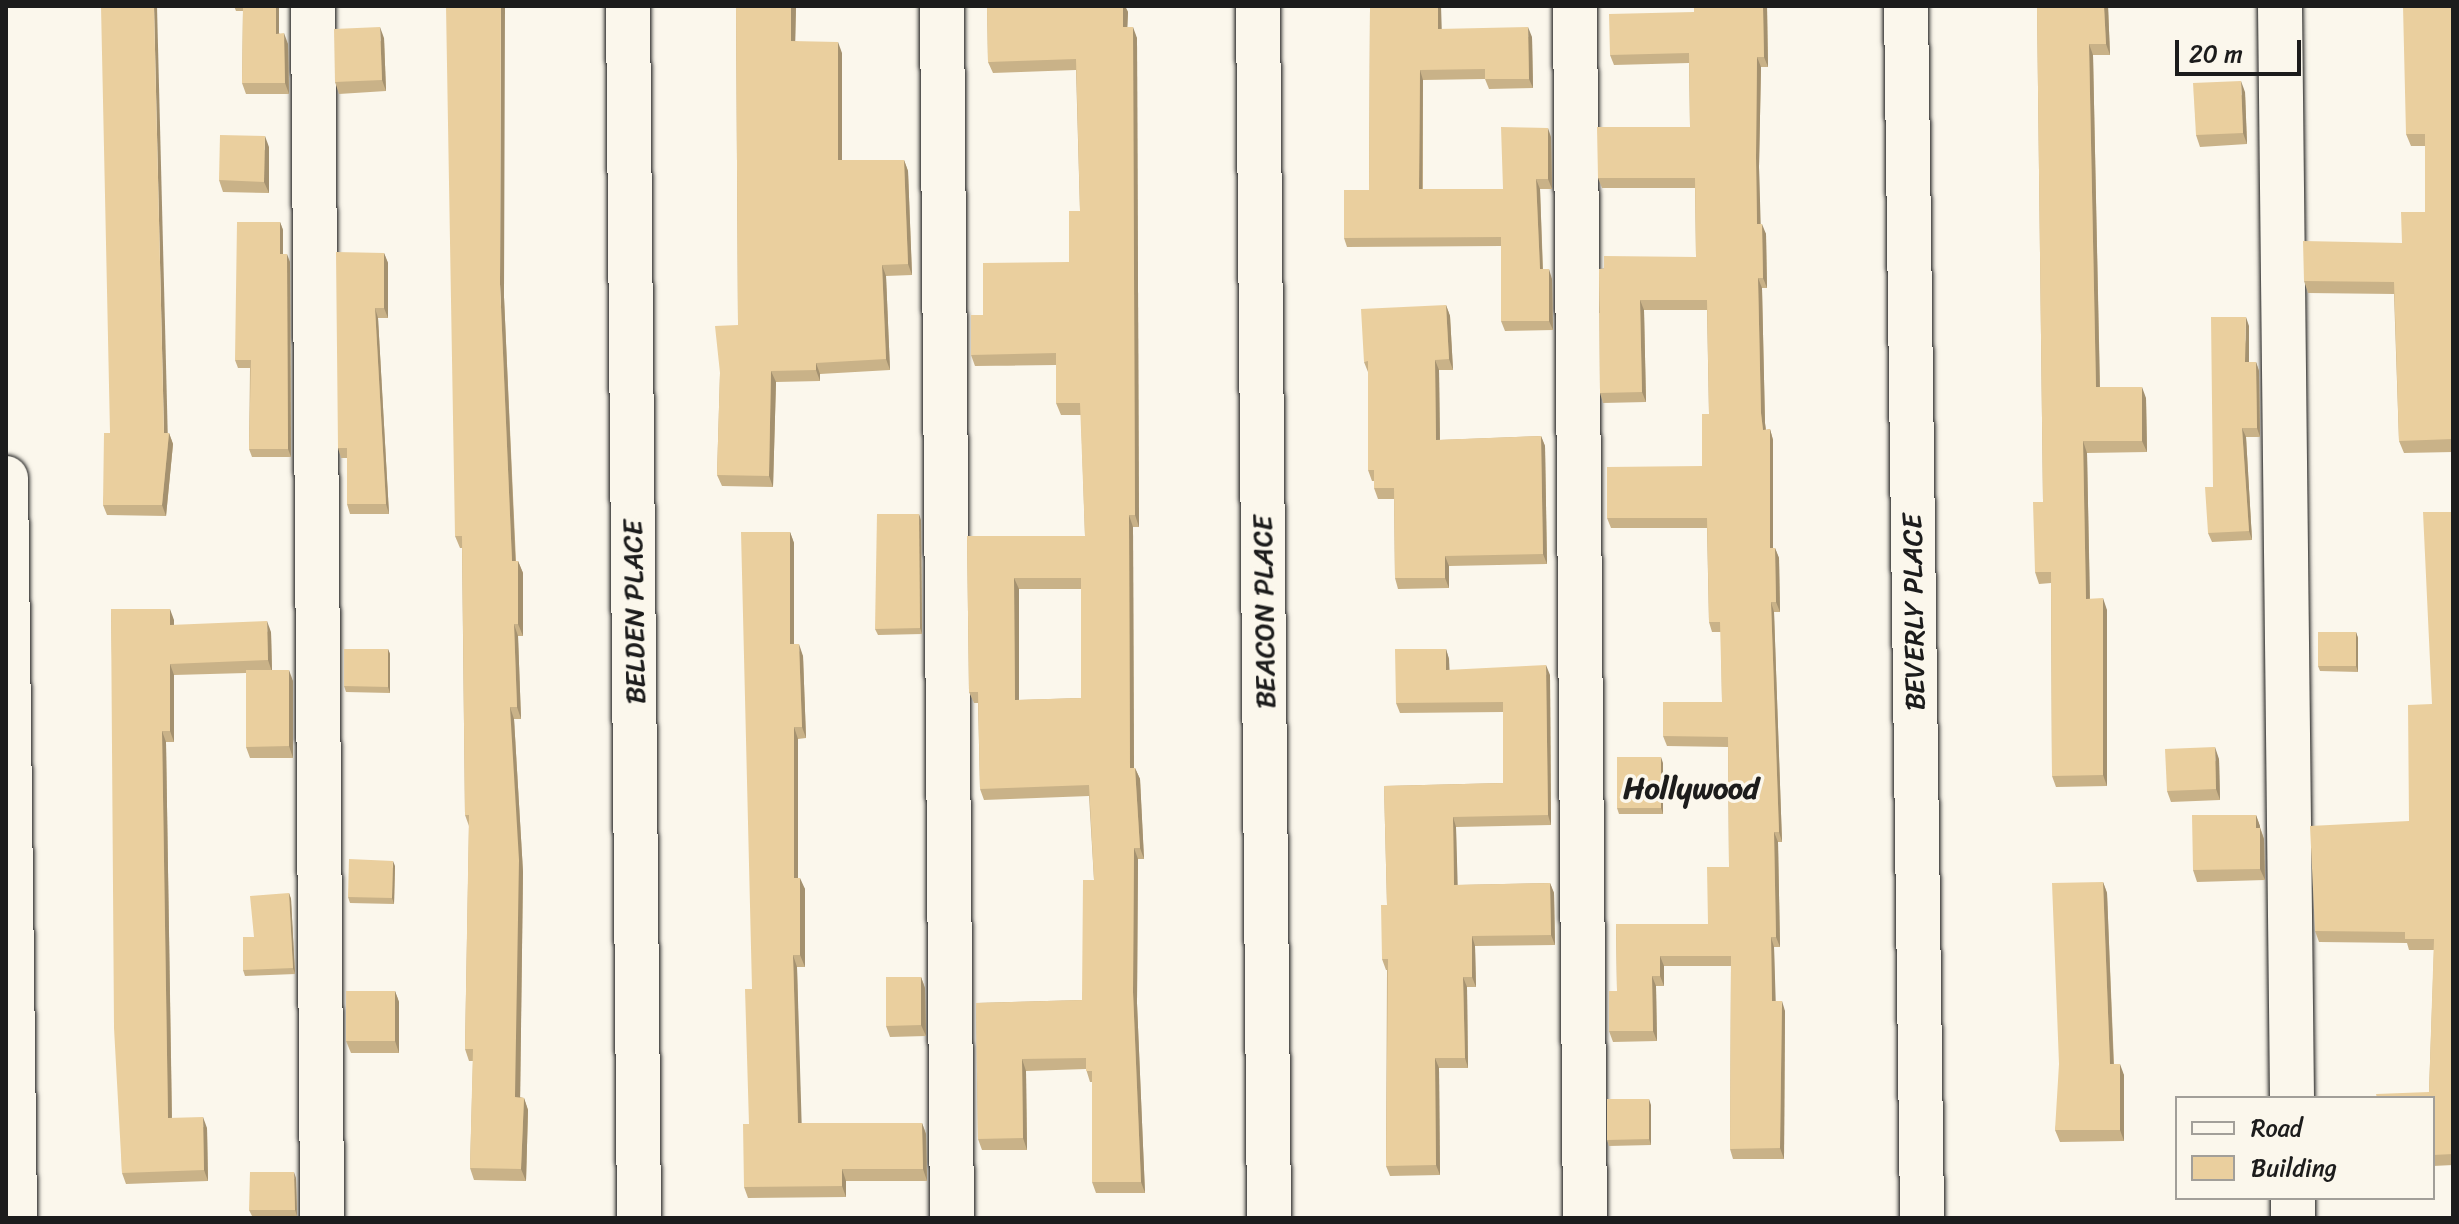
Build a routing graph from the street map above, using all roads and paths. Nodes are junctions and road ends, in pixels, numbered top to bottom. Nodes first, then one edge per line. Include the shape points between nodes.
1 (313, 6) edge
2 (628, 6) edge
3 (942, 6) edge
4 (1258, 6) edge
5 (1575, 6) edge
6 (1906, 6) edge
7 (2280, 6) edge
8 (6, 478) edge
9 (2292, 1096) edge
10 (15, 1218) edge
11 (322, 1218) edge
12 (639, 1218) edge
13 (952, 1218) edge
14 (1269, 1218) edge
15 (1585, 1218) edge
16 (1922, 1218) edge

1 - 11 street
2 - 12 street, BELDEN PLACE
3 - 13 street
4 - 14 street, BEACON PLACE
5 - 15 street
6 - 16 street, BEVERLY PLACE
7 - 9 street
8 - 10 street

